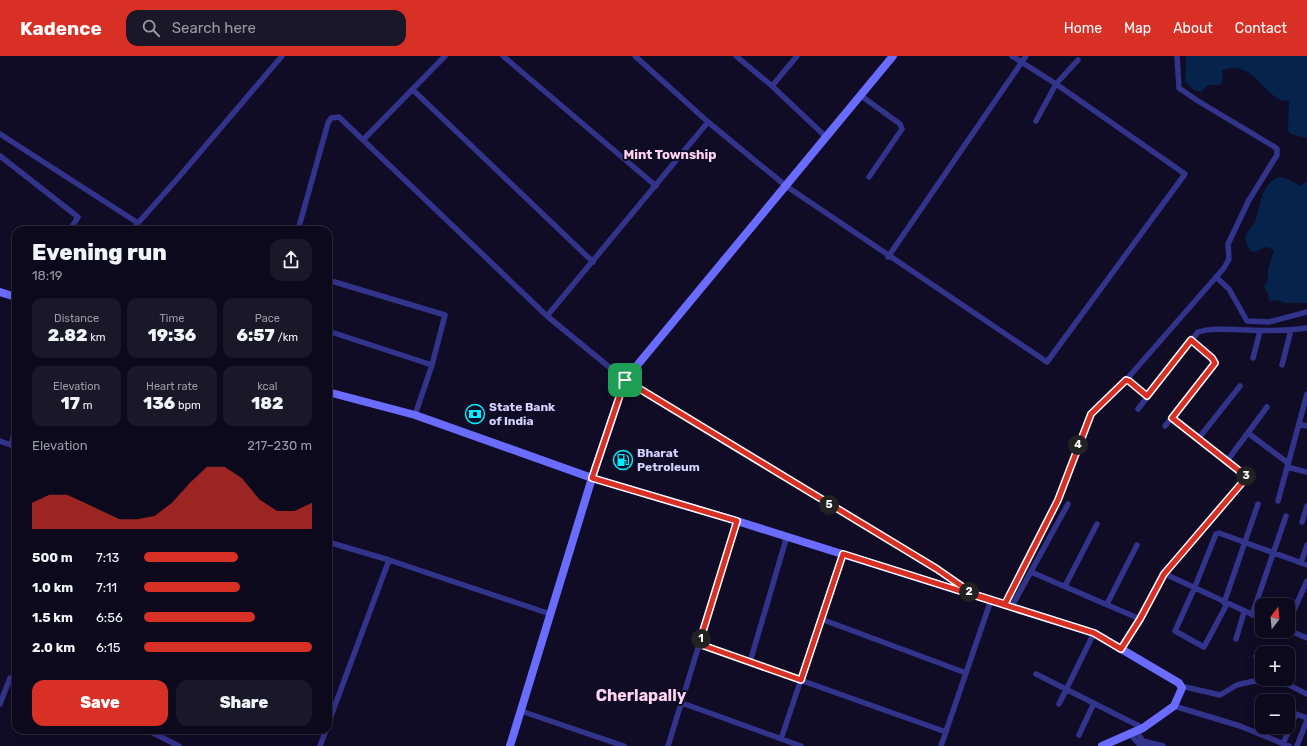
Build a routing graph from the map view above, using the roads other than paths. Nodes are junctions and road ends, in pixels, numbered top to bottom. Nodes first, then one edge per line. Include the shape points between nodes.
1 (282, 56) edge
2 (445, 56) edge
3 (503, 56) edge
4 (635, 56) edge
5 (736, 56) edge
6 (797, 56) edge
7 (894, 56) edge
8 (1012, 56) edge
9 (1026, 56) edge
10 (1177, 56) edge
11 (1078, 60) dead end
12 (1022, 63) junction
13 (1056, 84) junction
14 (772, 86) junction
15 (412, 90) junction
16 (860, 95) junction
17 (1036, 121) dead end
18 (708, 122) junction
19 (0, 134) edge
20 (826, 136) junction
21 (363, 140) junction
22 (0, 156) edge
23 (869, 177) dead end
24 (656, 186) junction
25 (786, 186) junction
26 (138, 222) junction
27 (73, 226) edge
28 (136, 226) edge
29 (299, 226) edge
30 (888, 257) junction
31 (593, 262) junction
32 (1216, 277) junction
33 (332, 281) edge
34 (0, 292) edge
35 (12, 296) edge
36 (1307, 312) edge
37 (547, 316) junction
38 (1307, 328) edge
39 (1291, 330) junction
40 (1260, 331) junction
41 (332, 332) edge
42 (1191, 340) junction
43 (1253, 358) dead end
44 (432, 365) junction
45 (1282, 365) dead end
46 (625, 380) junction
47 (1126, 380) junction
48 (1240, 386) dead end
49 (332, 393) edge
50 (1307, 394) edge
51 (1147, 396) junction
52 (1267, 407) dead end
53 (1138, 409) dead end
54 (415, 416) junction
55 (1172, 418) junction
56 (1299, 424) junction
57 (1165, 426) dead end
58 (1307, 426) edge
59 (1248, 433) junction
60 (1198, 439) junction
61 (0, 442) edge
62 (12, 446) edge
63 (1227, 461) junction
64 (1288, 465) junction
65 (1307, 472) edge
66 (592, 478) junction
67 (1278, 501) dead end
68 (1068, 504) dead end
69 (1258, 504) dead end
70 (1307, 506) edge
71 (1286, 516) dead end
72 (737, 521) junction
73 (1302, 522) dead end
74 (1097, 524) dead end
75 (787, 536) junction
76 (1244, 542) junction
77 (332, 543) edge
78 (1137, 545) dead end
79 (1307, 545) edge
80 (1273, 552) junction
81 (843, 554) junction
82 (390, 560) junction
83 (1304, 564) edge
84 (1031, 572) junction
85 (1164, 574) junction
86 (1307, 580) edge
87 (1065, 586) junction
88 (1194, 589) junction
89 (973, 594) junction
90 (991, 600) junction
91 (1107, 604) junction
92 (1226, 604) junction
93 (1009, 605) junction
94 (1295, 607) edge
95 (1244, 612) junction
96 (550, 614) junction
97 (1252, 615) junction
98 (1255, 616) edge
99 (821, 619) junction
100 (1140, 619) junction
101 (1094, 633) junction
102 (1295, 633) edge
103 (1307, 638) edge
104 (1236, 639) dead end
105 (699, 644) junction
106 (1121, 649) junction
107 (750, 662) junction
108 (966, 673) junction
109 (1036, 674) dead end
110 (10, 678) dead end
111 (801, 680) junction
112 (1255, 681) edge
113 (1181, 686) junction
114 (1292, 686) edge
115 (1066, 689) junction
116 (1307, 694) edge
117 (682, 702) junction
118 (1094, 703) junction
119 (0, 704) edge
120 (1059, 704) dead end
121 (1174, 706) junction
122 (521, 711) junction
123 (332, 713) edge
124 (1307, 719) edge
125 (1136, 731) junction
126 (946, 732) junction
127 (158, 734) edge
128 (324, 734) edge
129 (1079, 735) dead end
130 (781, 739) junction
131 (1142, 745) edge
132 (1286, 745) edge
133 (179, 746) edge
134 (320, 746) edge
135 (510, 746) edge
136 (624, 746) edge
137 (668, 746) edge
138 (801, 746) edge
139 (941, 746) edge
140 (1102, 746) edge
141 (1163, 746) edge
142 (1297, 746) edge

1 - 26 street
2 - 15 street
3 - 24 street
4 - 18 street
5 - 14 street
6 - 14 street
7 - 16 street
8 - 12 street
9 - 12 street
10 - 32 street via 1179,88 1278,151 1249,200 1228,244 1229,259
11 - 13 street
12 - 13 street
12 - 30 street
13 - 17 street
13 - 30 street via 1185,174 1047,362
14 - 20 street
15 - 21 street
15 - 31 street
16 - 20 street
16 - 23 street via 900,124 902,129
18 - 24 street
18 - 25 street
19 - 26 street
20 - 25 street
21 - 29 street via 339,117 331,118 328,122
21 - 37 street
22 - 27 street via 78,217
24 - 31 street
25 - 30 street
25 - 46 street
26 - 28 street
31 - 37 street
32 - 36 street via 1229,289 1247,321 1269,322
32 - 47 street
33 - 44 street via 445,315
34 - 35 street
37 - 46 street
38 - 39 street
39 - 40 street
39 - 45 street
40 - 42 street via 1209,329 1198,332
40 - 43 street
41 - 44 street
42 - 51 street
42 - 55 street via 1215,363
44 - 54 street
46 - 66 street
46 - 89 street via 937,569
47 - 51 street
47 - 93 street via 1091,414 1058,500
48 - 60 street
49 - 54 street
50 - 56 street
51 - 53 street
52 - 59 street
54 - 66 street
55 - 57 street
55 - 60 street
56 - 58 street
56 - 64 street
59 - 63 street
59 - 64 street
60 - 63 street
61 - 62 street
63 - 85 street via 1247,477
64 - 65 street
64 - 67 street
66 - 72 street
66 - 96 street
68 - 84 street
69 - 76 street
70 - 73 street
71 - 80 street
72 - 75 street
72 - 105 street
74 - 87 street
75 - 81 street
75 - 107 street
76 - 80 street
76 - 88 street via 1216,534
76 - 92 street
77 - 82 street
78 - 91 street
79 - 83 street
80 - 83 street
80 - 97 street
81 - 89 street
81 - 99 street
82 - 96 street
82 - 123 street
84 - 87 street
84 - 93 street
85 - 88 street
85 - 100 street
86 - 94 street
87 - 91 street
88 - 92 street
88 - 92 street via 1175,631 1202,647 1205,646
89 - 90 street
90 - 93 street
90 - 108 street
91 - 100 street
92 - 95 street
93 - 101 street
95 - 97 street
95 - 104 street
96 - 122 street
97 - 98 street
99 - 108 street
99 - 111 street
100 - 106 street
101 - 106 street
101 - 115 street
102 - 103 street
105 - 107 street
105 - 117 street
106 - 113 street
107 - 111 street
108 - 126 street
109 - 115 street
110 - 119 street
111 - 126 street
111 - 130 street
112 - 113 street via 1237,685 1220,695
113 - 121 street
114 - 116 street
115 - 118 street
115 - 120 street
117 - 130 street
117 - 137 street
118 - 125 street
118 - 129 street
121 - 125 street
121 - 132 street via 1240,726
122 - 135 street
122 - 136 street
124 - 132 street via 1296,714
124 - 142 street
125 - 131 street
125 - 140 street
125 - 141 street via 1142,741
126 - 139 street
127 - 133 street
128 - 134 street
130 - 138 street

